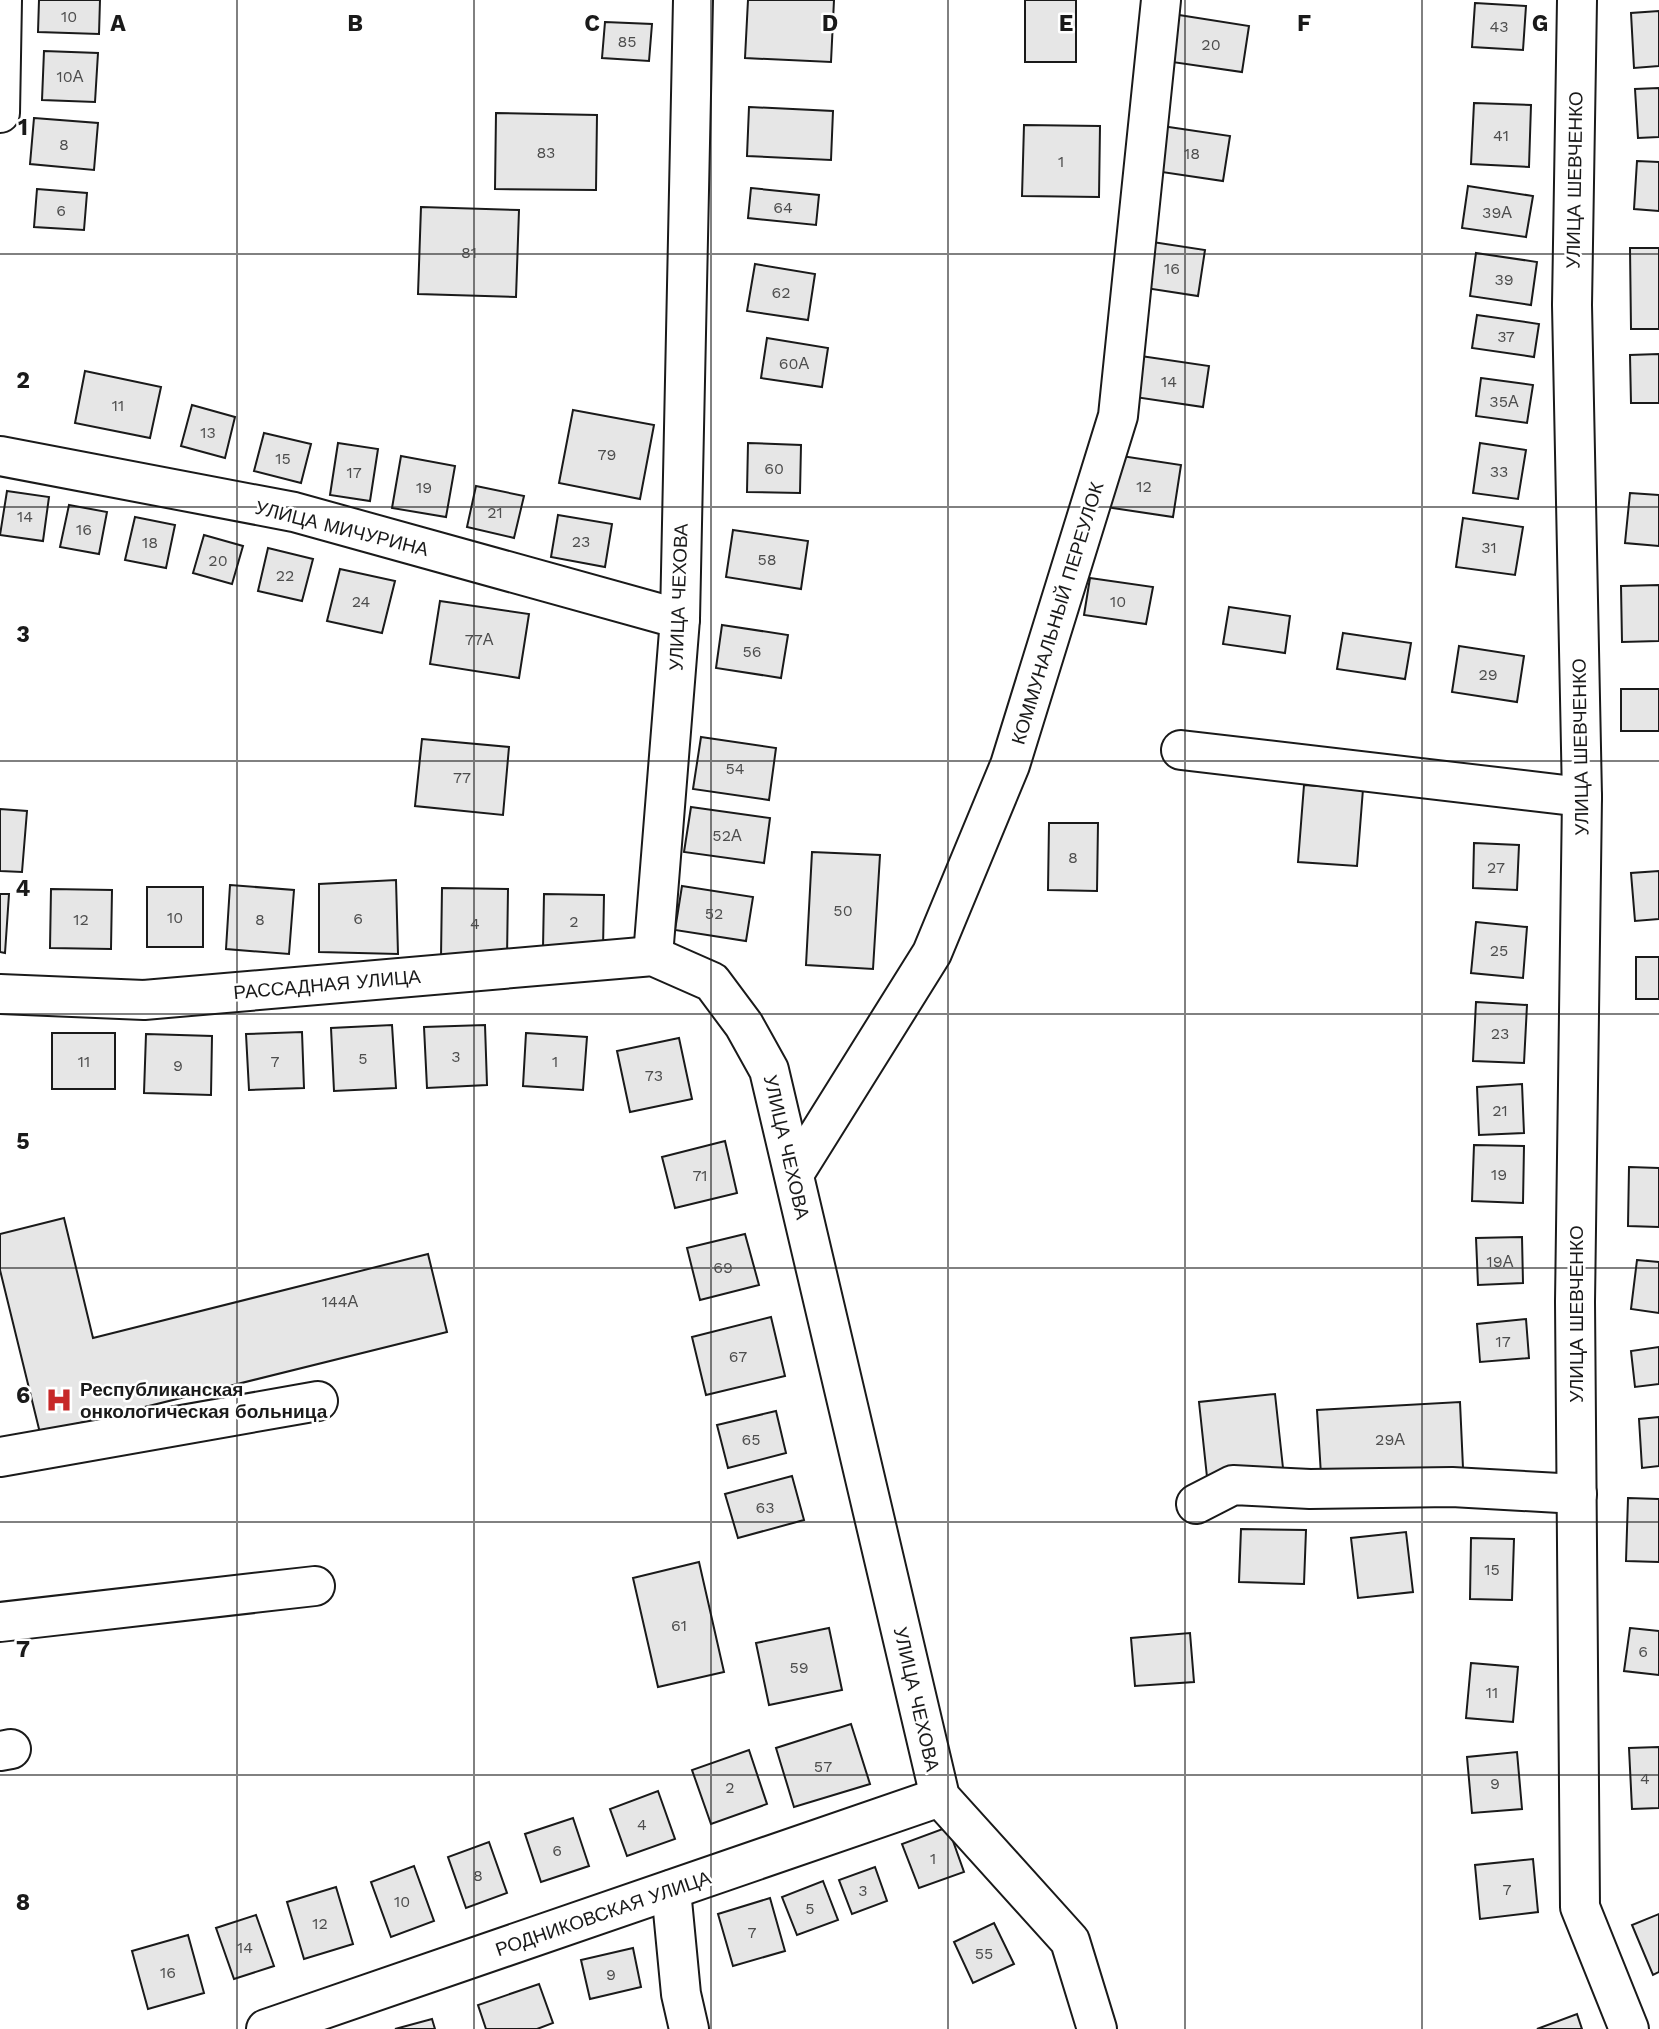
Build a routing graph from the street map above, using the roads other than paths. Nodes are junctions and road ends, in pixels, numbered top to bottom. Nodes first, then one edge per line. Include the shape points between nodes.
1 (2, 0) edge
2 (693, 0) edge
3 (1161, 0) edge
4 (1577, 0) edge
5 (0, 113) edge
6 (0, 456) edge
7 (680, 619) junction
8 (1181, 750) dead end
9 (1582, 797) junction
10 (653, 956) junction
11 (0, 994) edge
12 (794, 1174) junction
13 (318, 1401) dead end
14 (0, 1457) edge
15 (1577, 1494) junction
16 (1196, 1504) dead end
17 (314, 1586) dead end
18 (0, 1622) edge
19 (940, 1797) junction
20 (671, 1890) junction
21 (265, 2029) edge
22 (689, 2029) edge
23 (1097, 2029) edge
24 (1629, 2029) edge

1 - 5 street
2 - 7 street, УЛИЦА ЧЕХОВА
3 - 12 street, КОММУНАЛЬНЫЙ ПЕРЕУЛОК via 1118,415 1010,765 932,953
4 - 9 street, УЛИЦА ШЕВЧЕНКО via 1572,305
6 - 7 street, УЛИЦА МИЧУРИНА via 294,512
7 - 10 street, УЛИЦА ЧЕХОВА
8 - 9 street
9 - 15 street, УЛИЦА ШЕВЧЕНКО
10 - 11 street, РАССАДНАЯ УЛИЦА via 144,1000
10 - 12 street, УЛИЦА ЧЕХОВА via 712,982 744,1025 769,1070
12 - 19 street, УЛИЦА ЧЕХОВА
13 - 14 street
15 - 16 street via 1452,1487 1233,1485
15 - 24 street, УЛИЦА ШЕВЧЕНКО via 1580,1907
17 - 18 street
19 - 20 street, РОДНИКОВСКАЯ УЛИЦА
19 - 23 street, УЛИЦА ЧЕХОВА via 1070,1941
20 - 21 street, РОДНИКОВСКАЯ УЛИЦА
20 - 22 street

